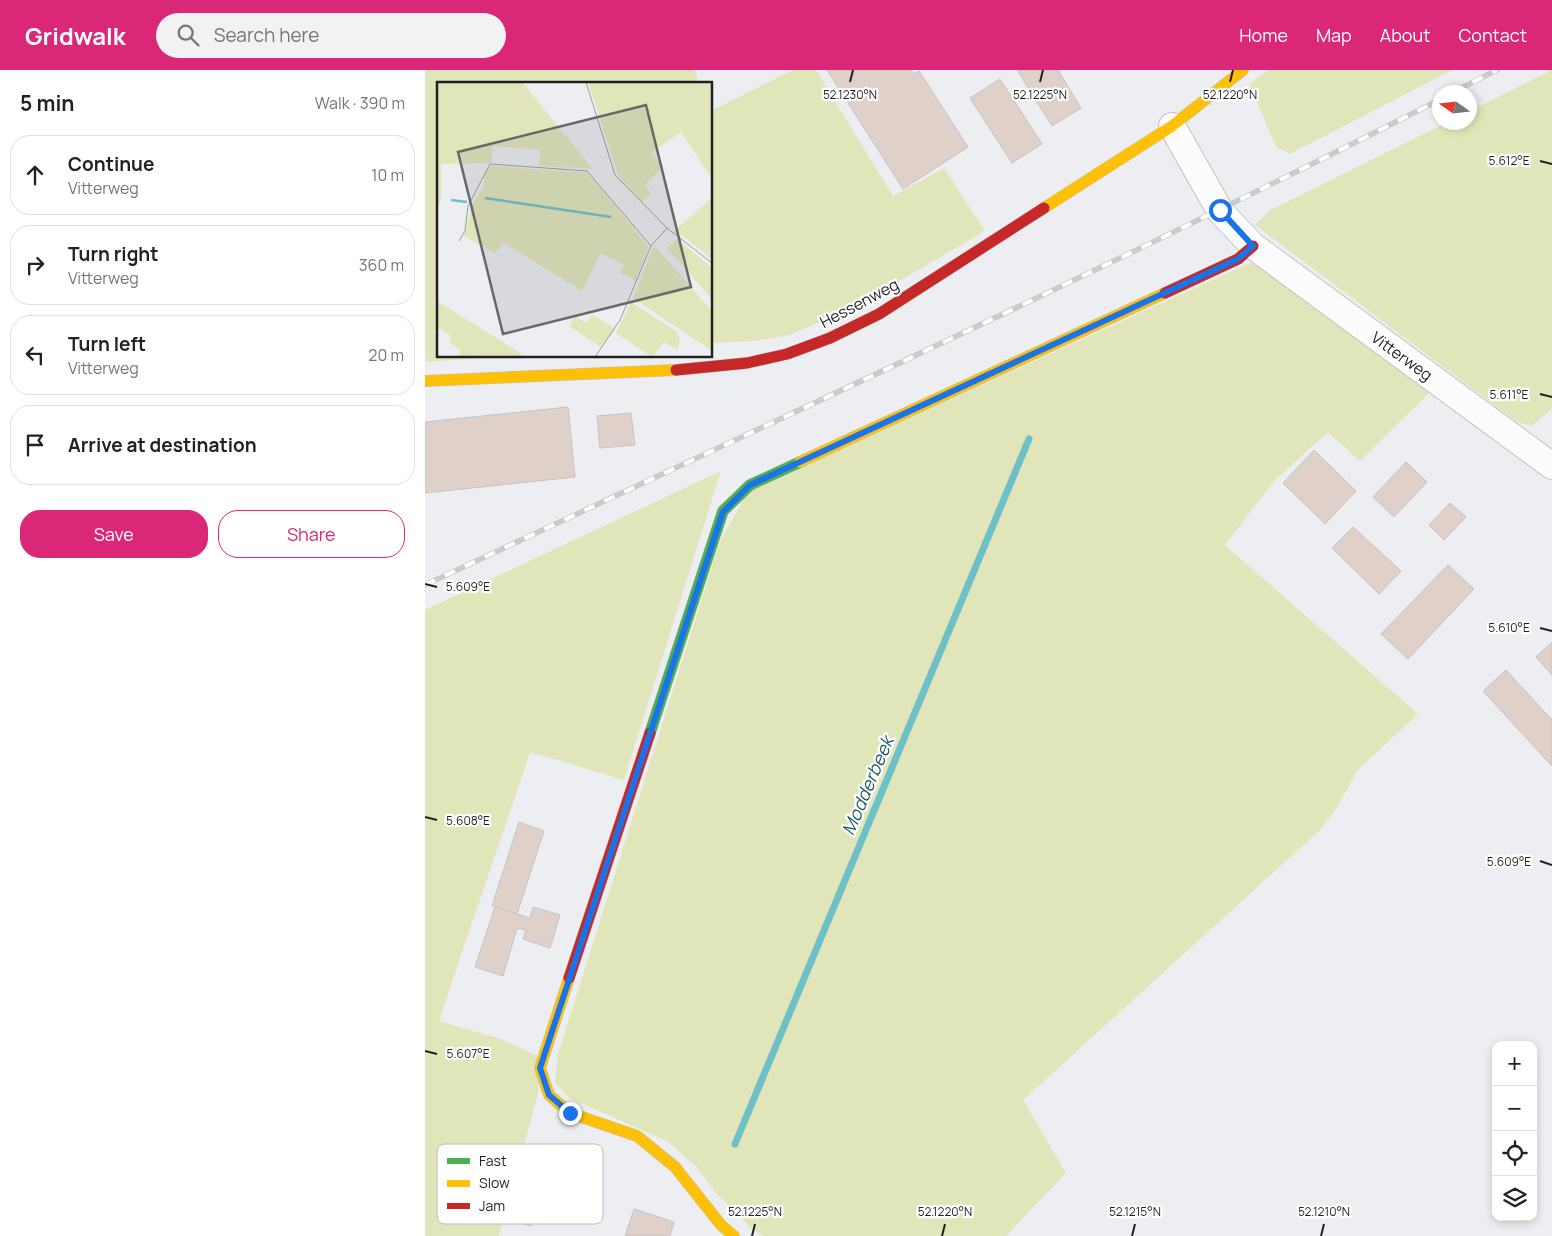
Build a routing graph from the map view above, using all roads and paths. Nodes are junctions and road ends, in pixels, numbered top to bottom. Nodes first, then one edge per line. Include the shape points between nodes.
1 (1243, 70) edge
2 (1172, 126) junction
3 (1253, 246) junction
4 (425, 381) edge
5 (1552, 466) edge
6 (734, 1236) edge

1 - 2 street, Hessenweg
2 - 3 street, Vitterweg via 1220,210
2 - 4 street, Hessenweg via 879,314 787,354 747,363 686,370
3 - 5 street, Vitterweg
3 - 6 street via 1238,259 750,485 723,512 540,1068 549,1095 570,1113 637,1136 675,1167 721,1225

